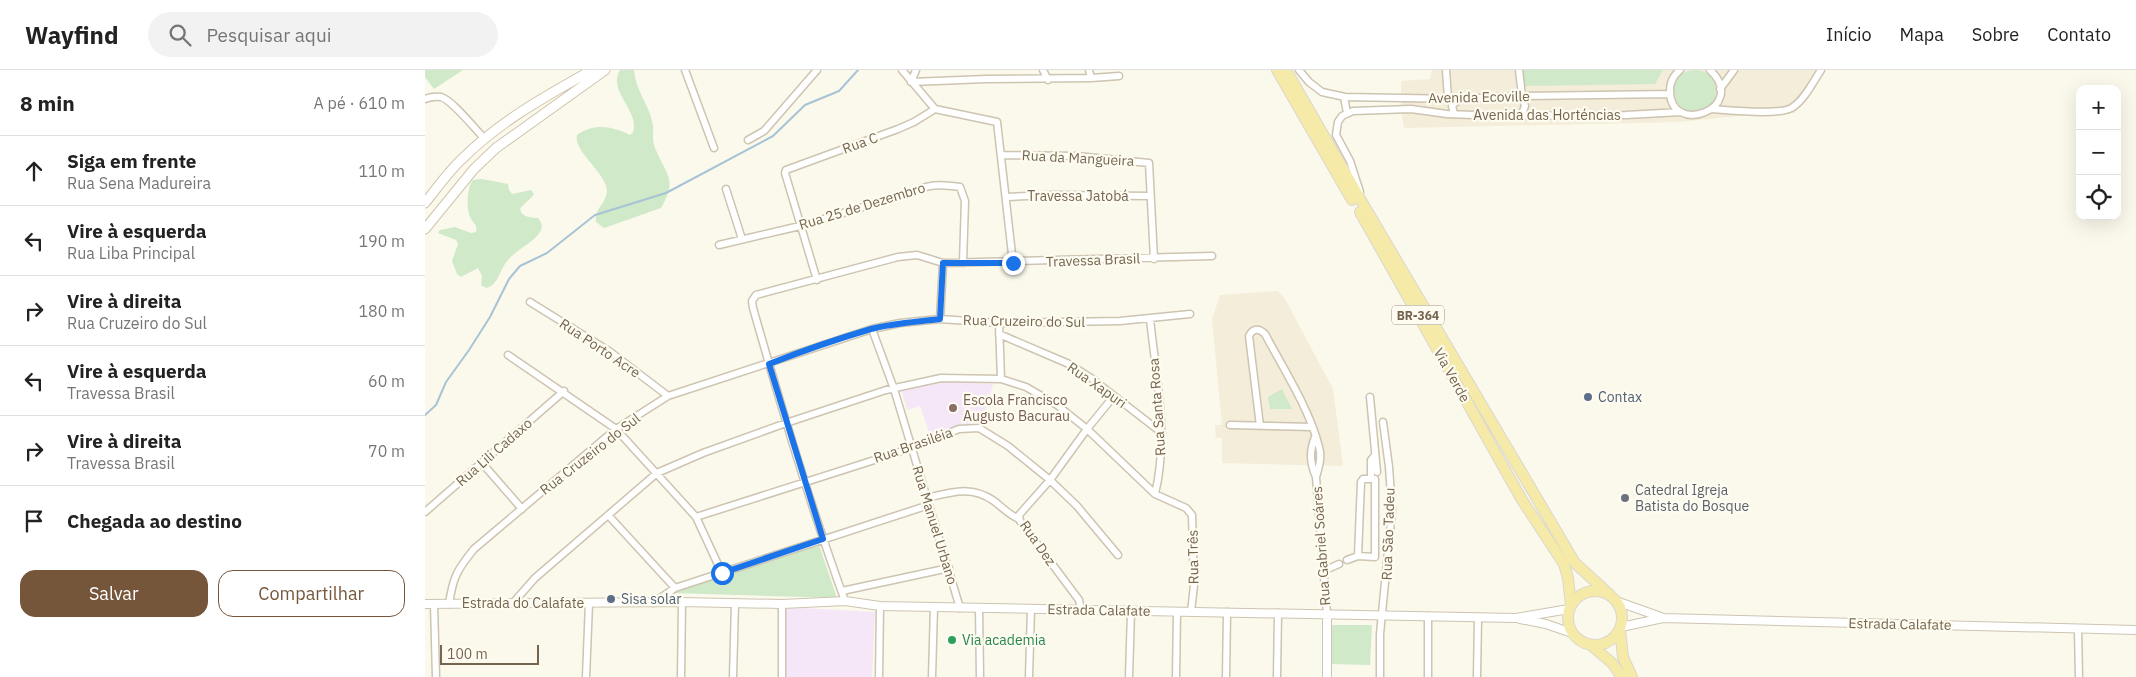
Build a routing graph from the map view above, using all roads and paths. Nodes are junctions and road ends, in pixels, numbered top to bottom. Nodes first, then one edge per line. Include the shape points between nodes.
1 (592, 70) edge
2 (604, 70) edge
3 (685, 70) edge
4 (817, 70) edge
5 (902, 70) edge
6 (916, 70) edge
7 (1043, 70) edge
8 (1089, 70) edge
9 (1277, 70) edge
10 (1286, 70) edge
11 (1299, 70) edge
12 (1446, 70) edge
13 (1519, 70) edge
14 (1680, 70) edge
15 (1734, 70) edge
16 (1821, 70) edge
17 (1713, 71) edge
18 (1119, 76) dead end
19 (1091, 78) junction
20 (1048, 80) junction
21 (911, 82) junction
22 (1720, 90) junction
23 (1670, 94) junction
24 (1522, 96) junction
25 (1344, 97) junction
26 (1383, 97) junction
27 (1448, 99) junction
28 (1459, 99) junction
29 (425, 100) edge
30 (1713, 108) junction
31 (935, 109) junction
32 (1383, 110) junction
33 (1681, 112) junction
34 (1347, 113) junction
35 (1453, 114) junction
36 (1521, 116) junction
37 (485, 138) junction
38 (748, 140) dead end
39 (714, 148) dead end
40 (1002, 154) junction
41 (462, 158) junction
42 (474, 169) junction
43 (441, 184) junction
44 (726, 189) dead end
45 (453, 194) junction
46 (1150, 196) junction
47 (1006, 197) junction
48 (425, 203) edge
49 (1366, 209) junction
50 (800, 226) junction
51 (425, 229) edge
52 (742, 239) junction
53 (719, 245) dead end
54 (1212, 256) dead end
55 (1154, 259) junction
56 (943, 263) junction
57 (963, 263) junction
58 (1013, 263) junction
59 (817, 280) junction
60 (531, 302) dead end
61 (1190, 314) dead end
62 (940, 319) junction
63 (1151, 319) junction
64 (999, 323) junction
65 (872, 329) junction
66 (999, 334) junction
67 (508, 354) dead end
68 (769, 364) junction
69 (1001, 379) junction
70 (894, 388) junction
71 (564, 391) junction
72 (668, 396) junction
73 (1114, 396) junction
74 (1370, 397) dead end
75 (1383, 422) dead end
76 (786, 423) junction
77 (1229, 425) dead end
78 (1260, 426) junction
79 (1312, 427) junction
80 (1087, 429) junction
81 (616, 430) junction
82 (1162, 433) junction
83 (912, 448) junction
84 (1375, 454) junction
85 (482, 463) junction
86 (1377, 472) dead end
87 (657, 473) junction
88 (1371, 478) junction
89 (1050, 480) junction
90 (806, 481) junction
91 (1155, 494) junction
92 (928, 501) junction
93 (522, 509) junction
94 (425, 512) edge
95 (608, 515) junction
96 (696, 517) junction
97 (1019, 519) junction
98 (823, 539) junction
99 (1117, 555) dead end
100 (1358, 556) junction
101 (1347, 560) dead end
102 (1339, 564) dead end
103 (949, 568) junction
104 (1323, 571) junction
105 (722, 573) junction
106 (675, 588) junction
107 (842, 591) junction
108 (1613, 598) junction
109 (845, 601) junction
110 (682, 602) junction
111 (513, 603) junction
112 (589, 603) junction
113 (653, 603) junction
114 (735, 603) junction
115 (425, 604) edge
116 (434, 604) junction
117 (449, 604) junction
118 (782, 604) junction
119 (880, 606) junction
120 (933, 607) junction
121 (1570, 607) junction
122 (960, 608) junction
123 (979, 608) junction
124 (1031, 609) junction
125 (1081, 610) junction
126 (1131, 611) junction
127 (1177, 612) junction
128 (1191, 612) junction
129 (1227, 612) junction
130 (1278, 614) junction
131 (1327, 614) junction
132 (1382, 616) junction
133 (1428, 616) junction
134 (1478, 617) junction
135 (1516, 618) junction
136 (1663, 618) junction
137 (1620, 628) junction
138 (2079, 630) junction
139 (2136, 630) edge
140 (1572, 633) junction
141 (1592, 646) junction
142 (436, 677) edge
143 (586, 677) edge
144 (681, 677) edge
145 (733, 677) edge
146 (782, 677) edge
147 (879, 677) edge
148 (932, 677) edge
149 (980, 677) edge
150 (1029, 677) edge
151 (1129, 677) edge
152 (1176, 677) edge
153 (1226, 677) edge
154 (1277, 677) edge
155 (1327, 677) edge
156 (1380, 677) edge
157 (1428, 677) edge
158 (1477, 677) edge
159 (1622, 677) edge
160 (1632, 677) edge
161 (2079, 677) edge

1 - 37 main road via 523,110
2 - 42 main road via 514,133
3 - 39 street
4 - 38 street via 764,131
5 - 21 street
6 - 21 street
7 - 20 street
8 - 19 street
9 - 121 main road, Via Verde / BR-364 via 1522,500 1561,558 1568,578
10 - 49 main road, Via Verde / BR-364
11 - 25 street, Avenida Ecoville via 1322,92
12 - 27 street
13 - 24 street
14 - 23 street via 1672,79
15 - 22 street
16 - 30 street, Avenida das Horténcias via 1794,107 1783,111
17 - 22 street
18 - 19 street
19 - 20 street
20 - 21 street
21 - 31 street
22 - 30 street
23 - 24 street, Avenida Ecoville
23 - 33 street
24 - 28 street, Avenida Ecoville
24 - 36 street via 1525,106
25 - 26 street, Avenida Ecoville
25 - 34 street
26 - 27 street, Avenida Ecoville
26 - 32 street
27 - 28 street, Avenida Ecoville
28 - 35 street via 1452,106
29 - 37 street via 441,97
30 - 33 street, Avenida das Horténcias via 1697,116
31 - 40 street via 997,122
31 - 50 street, Rua C via 897,129 789,168 785,173
32 - 34 street, Avenida das Horténcias
32 - 35 street, Avenida das Horténcias via 1411,109
33 - 36 street, Avenida das Horténcias
34 - 49 street, Via Verde via 1338,122 1336,135 1350,161
35 - 36 street, Avenida das Horténcias
37 - 41 main road
40 - 46 street, Rua da Mangueira via 1076,156 1149,163
40 - 47 street
41 - 42 main road via 464,168
41 - 43 main road
42 - 45 main road
43 - 45 main road via 451,186
43 - 48 main road
44 - 52 street
45 - 51 main road
46 - 47 street, Travessa Jatobá
46 - 55 street, Rua da Mangueira
47 - 58 street
49 - 108 main road, Via Verde / BR-364 via 1575,563
50 - 52 street, Rua 25 de Dezembro
50 - 57 street, Rua 25 de Dezembro via 927,185 960,187 965,201
50 - 59 street
52 - 53 street, Rua 25 de Dezembro
54 - 55 street, Travessa Brasil
55 - 58 street, Travessa Brasil
56 - 57 street, Travessa Brasil
56 - 59 street, Travessa Brasil via 917,255 898,257
56 - 62 street
57 - 58 street, Travessa Brasil
59 - 68 street, Travessa Brasil via 756,295 752,301
60 - 72 street, Rua Porto Acre via 609,352
61 - 63 street, Rua Cruzeiro do Sul
62 - 64 street, Rua Cruzeiro do Sul
62 - 65 street, Rua Cruzeiro do Sul
63 - 64 street, Rua Cruzeiro do Sul
63 - 82 street, Rua Santa Rosa
64 - 66 street
65 - 68 street, Rua Cruzeiro do Sul
65 - 70 street, Rua Manuel Urbano
66 - 69 street
66 - 73 street, Rua Xapuri via 1069,364
67 - 71 street
68 - 72 street, Rua Cruzeiro do Sul
68 - 76 street
69 - 70 street via 941,378
69 - 80 street via 1057,405
70 - 76 street
70 - 83 street, Rua Manuel Urbano
71 - 81 street
71 - 85 street, Rua Lili Cadaxo
72 - 81 street, Rua Cruzeiro do Sul
73 - 80 street, Rua Dez
73 - 82 street, Rua Xapuri
74 - 84 street
75 - 132 street, Rua São Tadeu via 1391,510
76 - 87 street via 709,450
76 - 90 street
77 - 78 street
78 - 79 street
78 - 79 street, Rua Gabriel Soáres via 1249,336 1255,329 1265,334
79 - 104 street, Rua Gabriel Soáres via 1319,446 1316,477
80 - 89 street, Rua Dez
80 - 91 street
81 - 87 street
81 - 93 street, Rua Cruzeiro do Sul
82 - 91 street, Rua Santa Rosa via 1161,470
83 - 89 street, Rua Brasiléia via 959,429 979,428 1008,446
83 - 90 street, Rua Brasiléia
83 - 92 street, Rua Manuel Urbano
84 - 86 street
84 - 88 street via 1371,460
85 - 93 street
85 - 94 street, Rua Lili Cadaxo
87 - 95 street
87 - 96 street
88 - 100 street via 1361,482
88 - 100 street via 1375,478 1376,483 1375,557
89 - 97 street, Rua Dez via 1023,509
89 - 99 street, Rua Brasiléia via 1077,506
90 - 96 street, Rua Brasiléia
90 - 98 street
91 - 128 street, Rua Três via 1186,508 1192,515 1194,585
92 - 97 street via 958,490 976,492 988,496
92 - 98 street
92 - 103 street, Rua Manuel Urbano
93 - 117 street, Rua Cruzeiro do Sul via 467,558 452,580
95 - 106 street
95 - 111 street via 535,578
96 - 105 street
97 - 125 street, Rua Dez via 1079,600
98 - 105 street
98 - 107 street
100 - 101 street
102 - 104 street
103 - 107 street
103 - 122 street, Rua Manuel Urbano
104 - 131 street, Rua Gabriel Soáres
105 - 106 street
106 - 113 street
107 - 109 street
108 - 121 main road via 1601,592 1584,594
108 - 136 street, Estrada Calafate
108 - 137 main road via 1622,613
109 - 118 street, Estrada Calafate
109 - 119 street, Estrada Calafate
110 - 113 street, Estrada do Calafate
110 - 114 street, Estrada Calafate
110 - 144 street
111 - 112 street, Estrada do Calafate
111 - 117 street, Estrada do Calafate
112 - 113 street, Estrada do Calafate
112 - 143 street
114 - 118 street, Estrada Calafate
114 - 145 street
115 - 116 street, Estrada do Calafate
116 - 117 street, Estrada do Calafate
116 - 142 street
118 - 146 street
119 - 120 street, Estrada Calafate
119 - 147 street
120 - 122 street, Estrada Calafate
120 - 148 street
121 - 135 street, Estrada Calafate
121 - 140 main road, BR-364
122 - 123 street, Estrada Calafate
123 - 124 street, Estrada Calafate
123 - 149 street
124 - 125 street, Estrada Calafate
124 - 150 street
125 - 126 street, Estrada Calafate
126 - 127 street, Estrada Calafate
126 - 151 street
127 - 128 street, Estrada Calafate
127 - 152 street
128 - 129 street, Estrada Calafate
129 - 130 street, Estrada Calafate
129 - 153 street
130 - 131 street, Estrada Calafate
130 - 154 street
131 - 132 street, Estrada Calafate
131 - 155 street
132 - 133 street, Estrada Calafate
132 - 156 street, Rua São Tadeu
133 - 134 street, Estrada Calafate
133 - 157 street
134 - 135 street, Estrada Calafate
134 - 158 street
135 - 140 street, Estrada Calafate
136 - 137 street, Estrada Calafate
136 - 138 street, Estrada Calafate
137 - 141 main road via 1608,642
137 - 160 main road via 1623,657
138 - 139 street, Estrada Calafate
138 - 161 street
140 - 141 main road
141 - 159 main road via 1612,663

